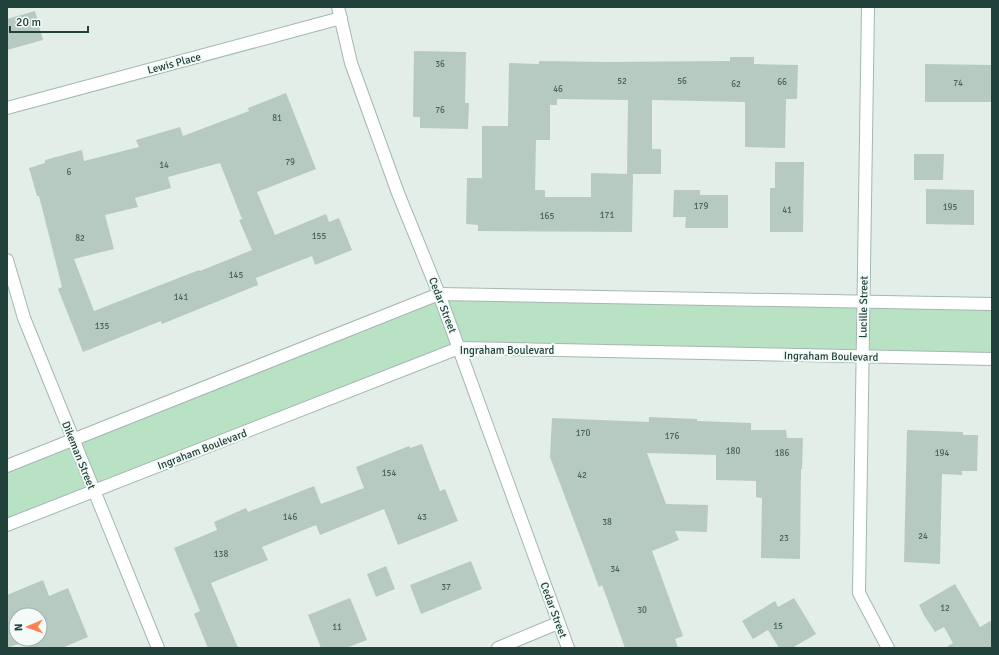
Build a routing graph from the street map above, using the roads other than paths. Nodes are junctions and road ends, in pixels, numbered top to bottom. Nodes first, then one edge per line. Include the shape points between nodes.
1 (868, 7) edge
2 (339, 13) edge
3 (7, 108) edge
4 (7, 260) edge
5 (439, 294) junction
6 (864, 301) junction
7 (992, 304) edge
8 (459, 348) junction
9 (862, 356) junction
10 (992, 359) edge
11 (73, 439) junction
12 (7, 466) edge
13 (94, 491) junction
14 (7, 525) edge
15 (558, 623) junction
16 (158, 648) edge
17 (498, 648) edge
18 (568, 648) edge
19 (888, 648) edge

1 - 6 street, Lucille Street
2 - 3 street, Lewis Place
2 - 5 street, Cedar Street via 351,63 398,193
4 - 11 street, Dikeman Street via 24,318
5 - 6 street
5 - 8 street, Cedar Street
5 - 11 street
6 - 7 street
6 - 9 street, Lucille Street
8 - 9 street, Ingraham Boulevard
8 - 13 street, Ingraham Boulevard
8 - 15 street, Cedar Street
9 - 10 street, Ingraham Boulevard
9 - 19 street, Lucille Street via 859,593
11 - 12 street
11 - 13 street, Dikeman Street
13 - 14 street, Ingraham Boulevard
13 - 16 street, Dikeman Street
15 - 17 street
15 - 18 street, Cedar Street

